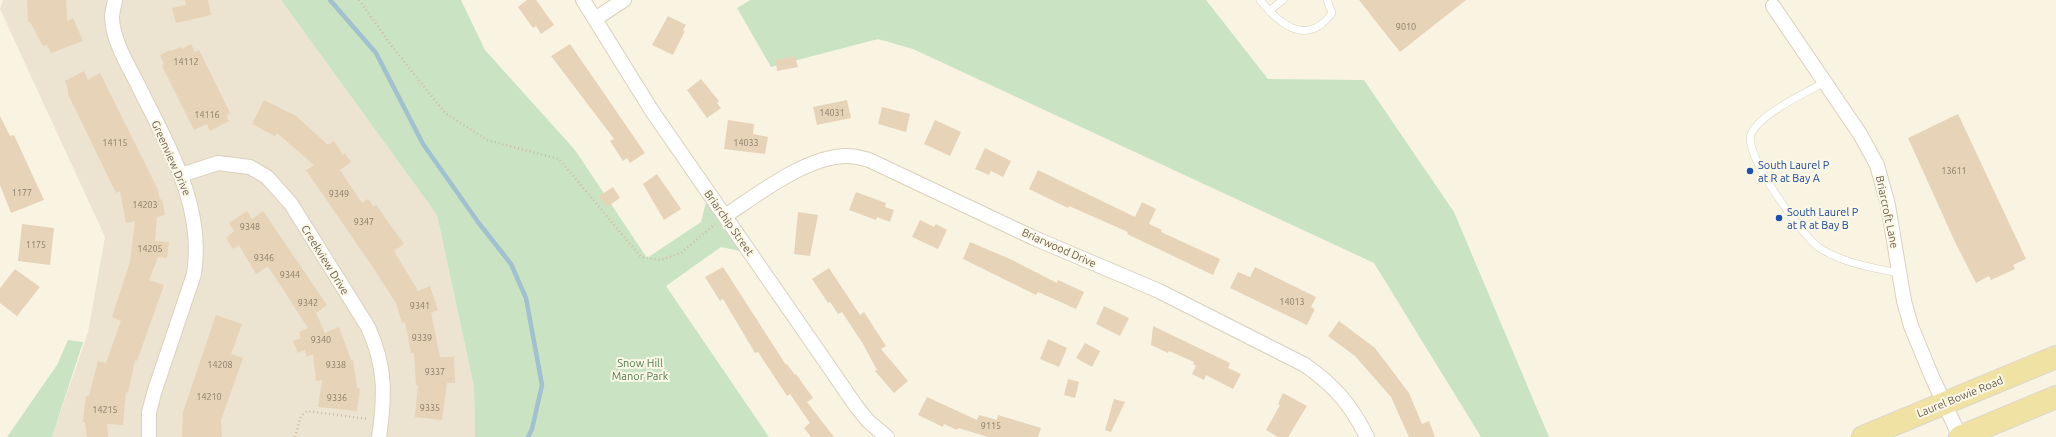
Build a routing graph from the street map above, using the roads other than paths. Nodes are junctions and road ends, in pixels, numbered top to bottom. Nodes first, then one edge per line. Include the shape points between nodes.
1 (114, 0) edge
2 (583, 0) edge
3 (624, 0) edge
4 (1260, 0) edge
5 (1283, 0) edge
6 (1327, 0) edge
7 (1771, 3) edge
8 (1269, 11) junction
9 (595, 19) junction
10 (1825, 82) junction
11 (181, 175) junction
12 (724, 216) junction
13 (1899, 273) junction
14 (2056, 357) edge
15 (2056, 397) edge
16 (1944, 403) junction
17 (149, 437) edge
18 (379, 437) edge
19 (887, 437) edge
20 (1367, 437) edge
21 (1863, 437) edge
22 (1960, 437) edge

1 - 11 street, Greenview Drive via 112,18 120,48
2 - 9 street, Briarchip Street
3 - 9 street
4 - 8 lane
5 - 8 lane
6 - 8 lane via 1332,13 1325,23 1309,30 1290,29
7 - 10 street, Briarcroft Lane
9 - 12 street, Briarchip Street via 652,111
10 - 13 street, Briarcroft Lane via 1860,134 1877,165 1888,205
10 - 13 lane via 1760,121 1751,135 1752,151 1795,222 1811,241 1832,254 1861,266
11 - 17 street, Greenview Drive via 195,223 196,261 187,297 155,390 150,412
11 - 18 street, Creekview Drive via 218,163 250,167 273,182 291,204 368,327 376,345 383,377
12 - 19 street, Briarchip Street via 856,406 868,421
12 - 20 street, Briarwood Drive via 790,175 815,163 848,156 869,160 1034,238 1159,292 1305,365 1322,376 1338,392
13 - 16 street, Briarcroft Lane via 1911,326
14 - 16 main road, Laurel Bowie Road
15 - 22 main road
16 - 21 main road, Laurel Bowie Road
16 - 22 street, Briarcroft Lane

